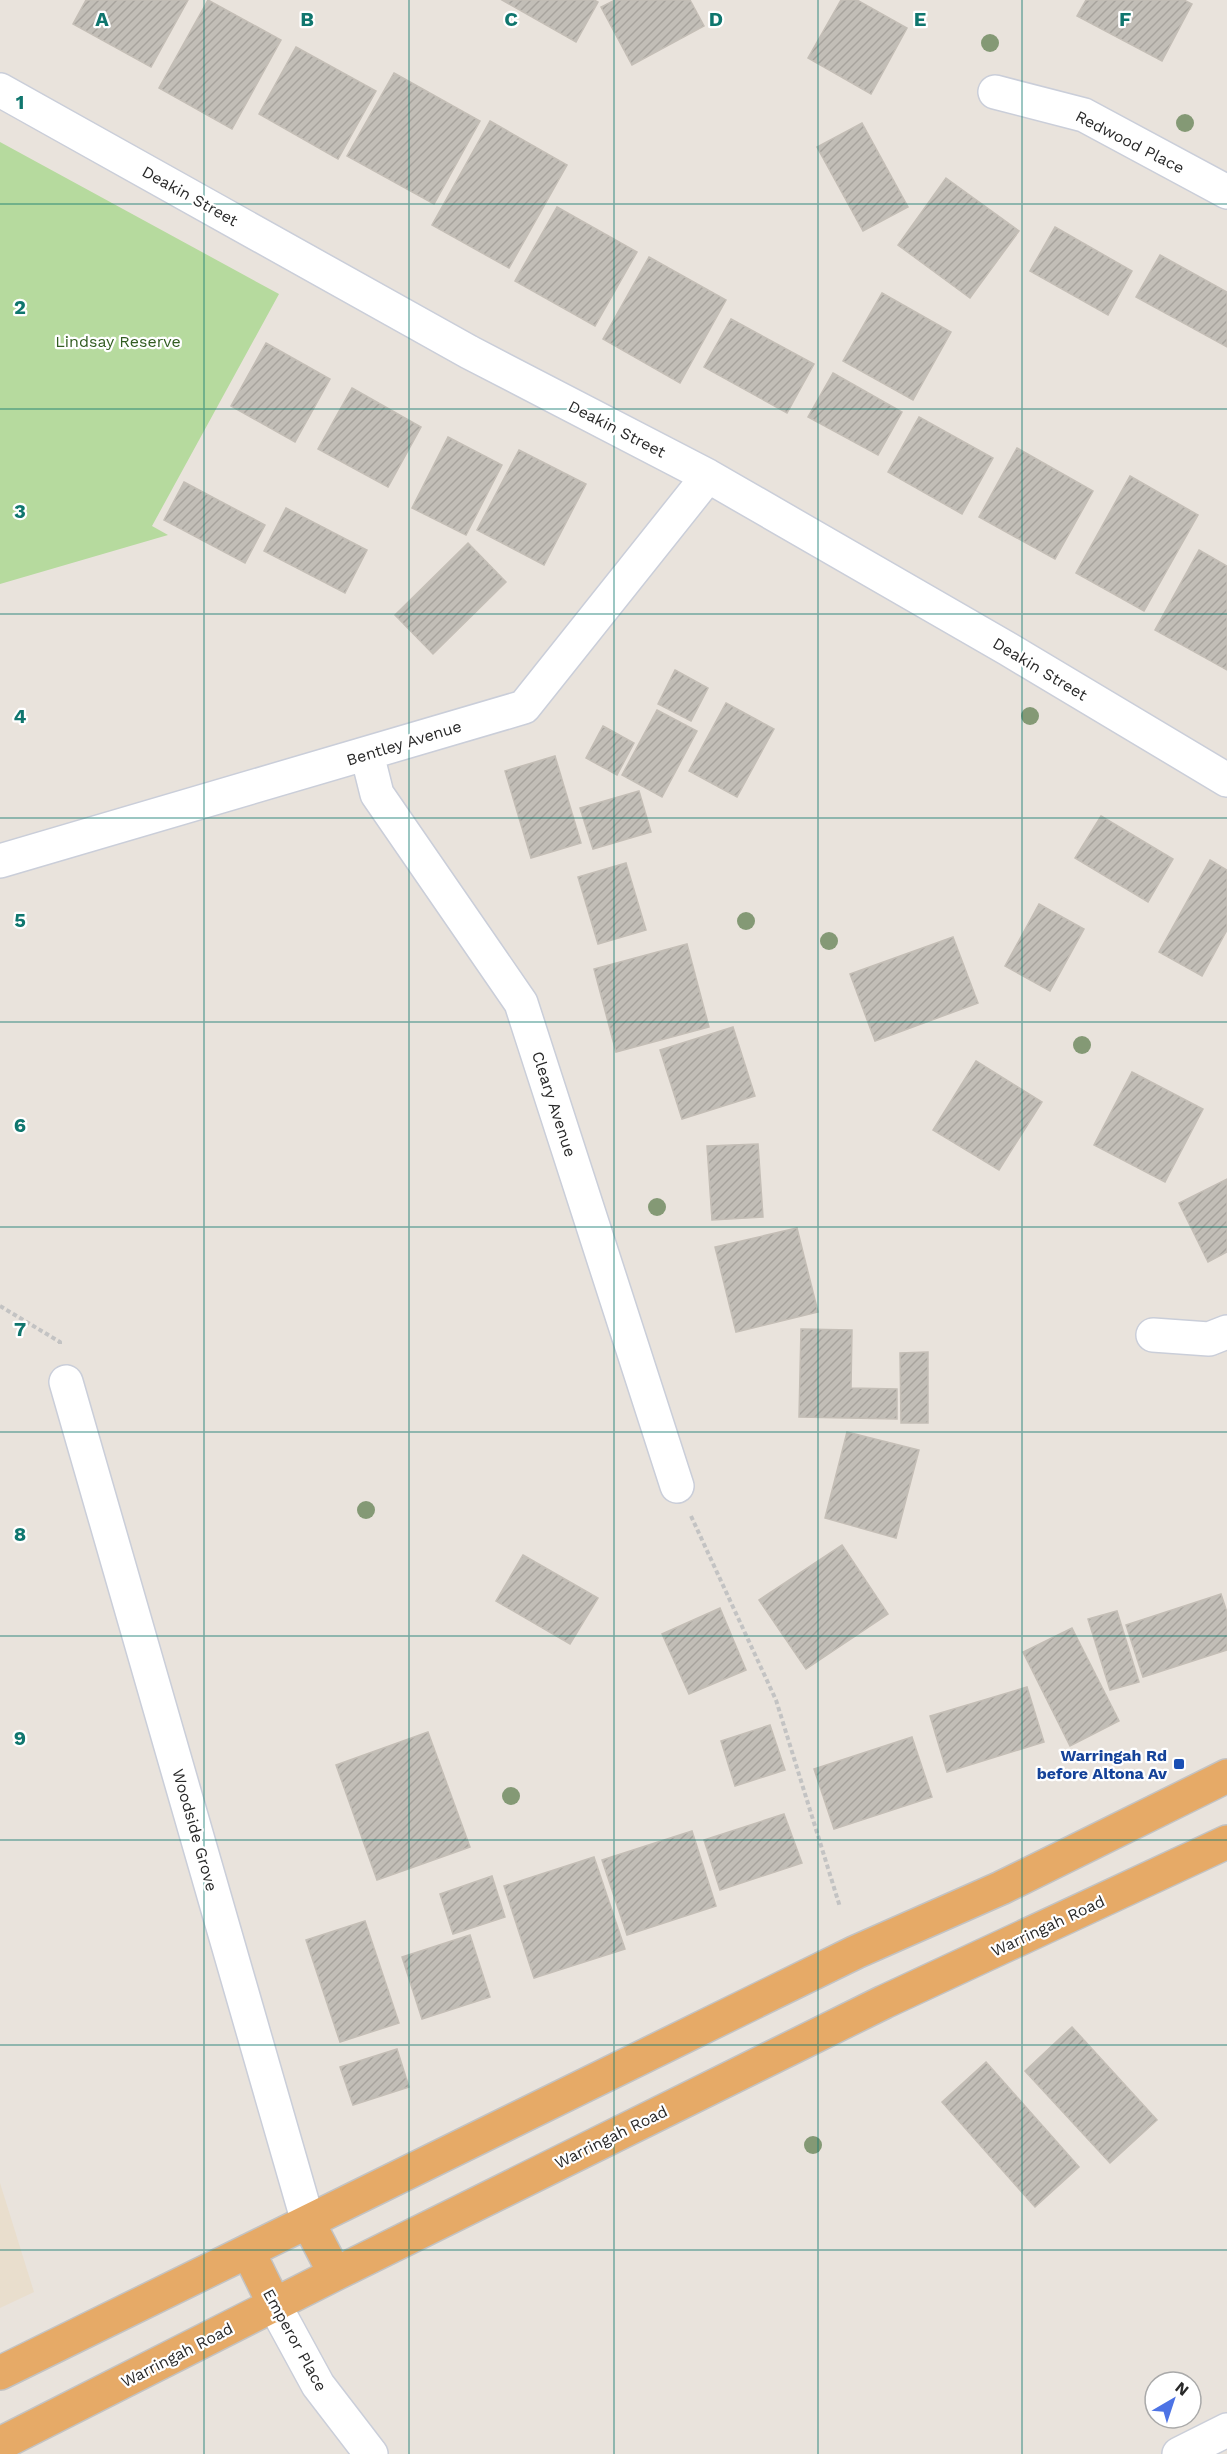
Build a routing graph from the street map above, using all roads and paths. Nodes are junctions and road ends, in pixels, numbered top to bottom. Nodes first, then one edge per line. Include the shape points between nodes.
1 (0, 90) edge
2 (995, 92) dead end
3 (1227, 192) edge
4 (708, 476) junction
5 (367, 754) junction
6 (1227, 780) edge
7 (0, 861) edge
8 (0, 1306) edge
9 (1227, 1332) edge
10 (1154, 1335) dead end
11 (66, 1382) joint
12 (677, 1486) joint
13 (1227, 1776) edge
14 (1227, 1842) edge
15 (840, 1907) dead end
16 (308, 2222) junction
17 (248, 2251) junction
18 (335, 2274) junction
19 (275, 2306) junction
20 (0, 2373) edge
21 (1227, 2430) edge
22 (0, 2444) edge
23 (371, 2454) edge
24 (1179, 2454) edge

1 - 4 street, Deakin Street via 469,352
2 - 3 street, Redwood Place via 1083,115
4 - 5 street, Bentley Avenue via 524,707
4 - 6 street, Deakin Street
5 - 7 street, Bentley Avenue
5 - 12 street, Cleary Avenue via 378,794 521,1003
8 - 11 path via 60,1342
9 - 10 street via 1209,1339
11 - 16 street, Woodside Grove
12 - 15 path via 776,1700
13 - 16 highway via 1000,1888 856,1952
14 - 18 highway, Warringah Road via 884,2002
16 - 17 highway
16 - 18 highway, Woodside Grove
17 - 19 highway, Emperor Place
17 - 20 highway
18 - 19 highway, Warringah Road
19 - 22 highway, Warringah Road
19 - 23 street, Emperor Place via 318,2385
21 - 24 street

